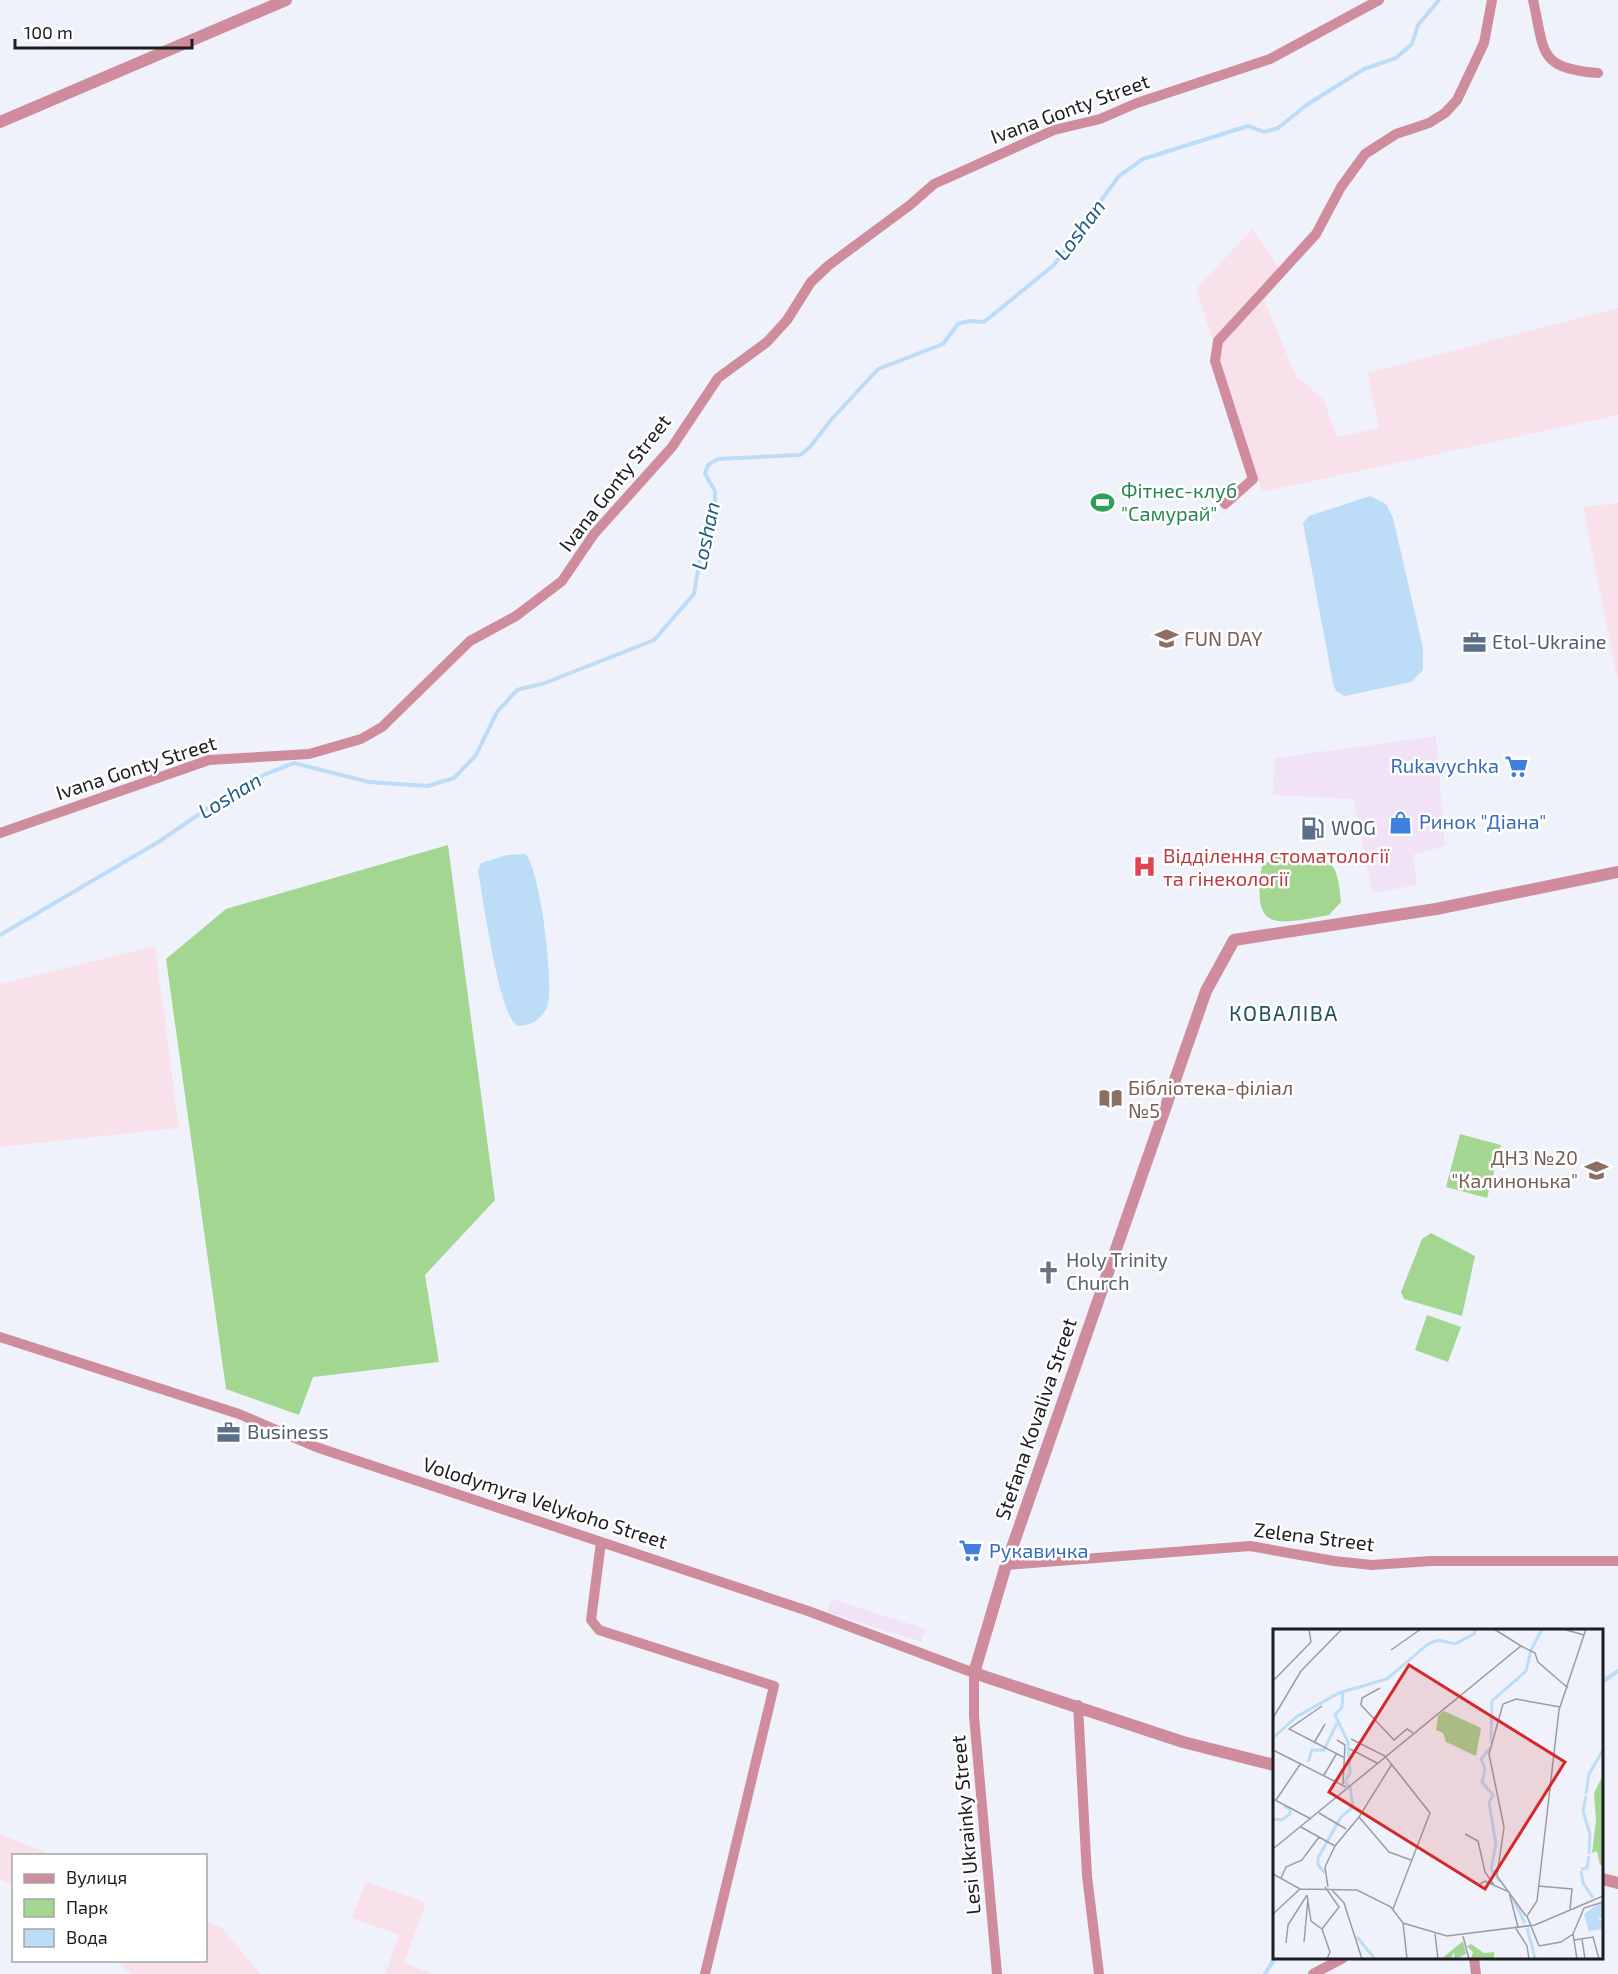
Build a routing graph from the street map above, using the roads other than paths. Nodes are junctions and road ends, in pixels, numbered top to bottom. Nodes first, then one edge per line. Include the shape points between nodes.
1 (286, 0) edge
2 (1379, 0) edge
3 (1492, 0) edge
4 (1533, 0) edge
5 (1598, 73) dead end
6 (0, 122) edge
7 (1225, 504) dead end
8 (0, 833) edge
9 (1618, 872) edge
10 (0, 1337) edge
11 (601, 1542) junction
12 (1618, 1561) edge
13 (1006, 1565) junction
14 (974, 1673) junction
15 (1078, 1705) junction
16 (1273, 1764) edge
17 (1603, 1879) edge
18 (1618, 1883) edge
19 (1341, 1959) edge
20 (1474, 1959) edge
21 (705, 1974) edge
22 (997, 1974) edge
23 (1099, 1974) edge
24 (1313, 1974) edge
25 (1476, 1974) edge

1 - 6 street
2 - 8 street, Ivana Gonty Street via 1270,59 1054,130 934,184 829,265 811,282 787,320 767,342 718,378 672,447 594,534 561,581 516,616 470,641 382,727 361,739 309,754 209,760
3 - 7 street via 1484,44 1457,100 1429,123 1396,134 1365,154 1341,187 1316,234 1218,342 1215,361 1253,479
4 - 5 street via 1549,58 1559,67
9 - 13 street, Stefana Kovaliva Street via 1437,909 1234,940 1206,991
10 - 11 street, Volodymyra Velykoho Street via 239,1414 316,1447
11 - 14 street, Volodymyra Velykoho Street via 808,1611
11 - 21 street via 593,1626 774,1686
12 - 13 street, Zelena Street via 1372,1564 1250,1546
13 - 14 street, Stefana Kovaliva Street
14 - 15 street, Volodymyra Velykoho Street
14 - 22 street, Lesi Ukrainky Street via 974,1716
15 - 16 street, Volodymyra Velykoho Street via 1183,1742
15 - 23 street via 1088,1876
17 - 18 street
19 - 24 street
20 - 25 street

